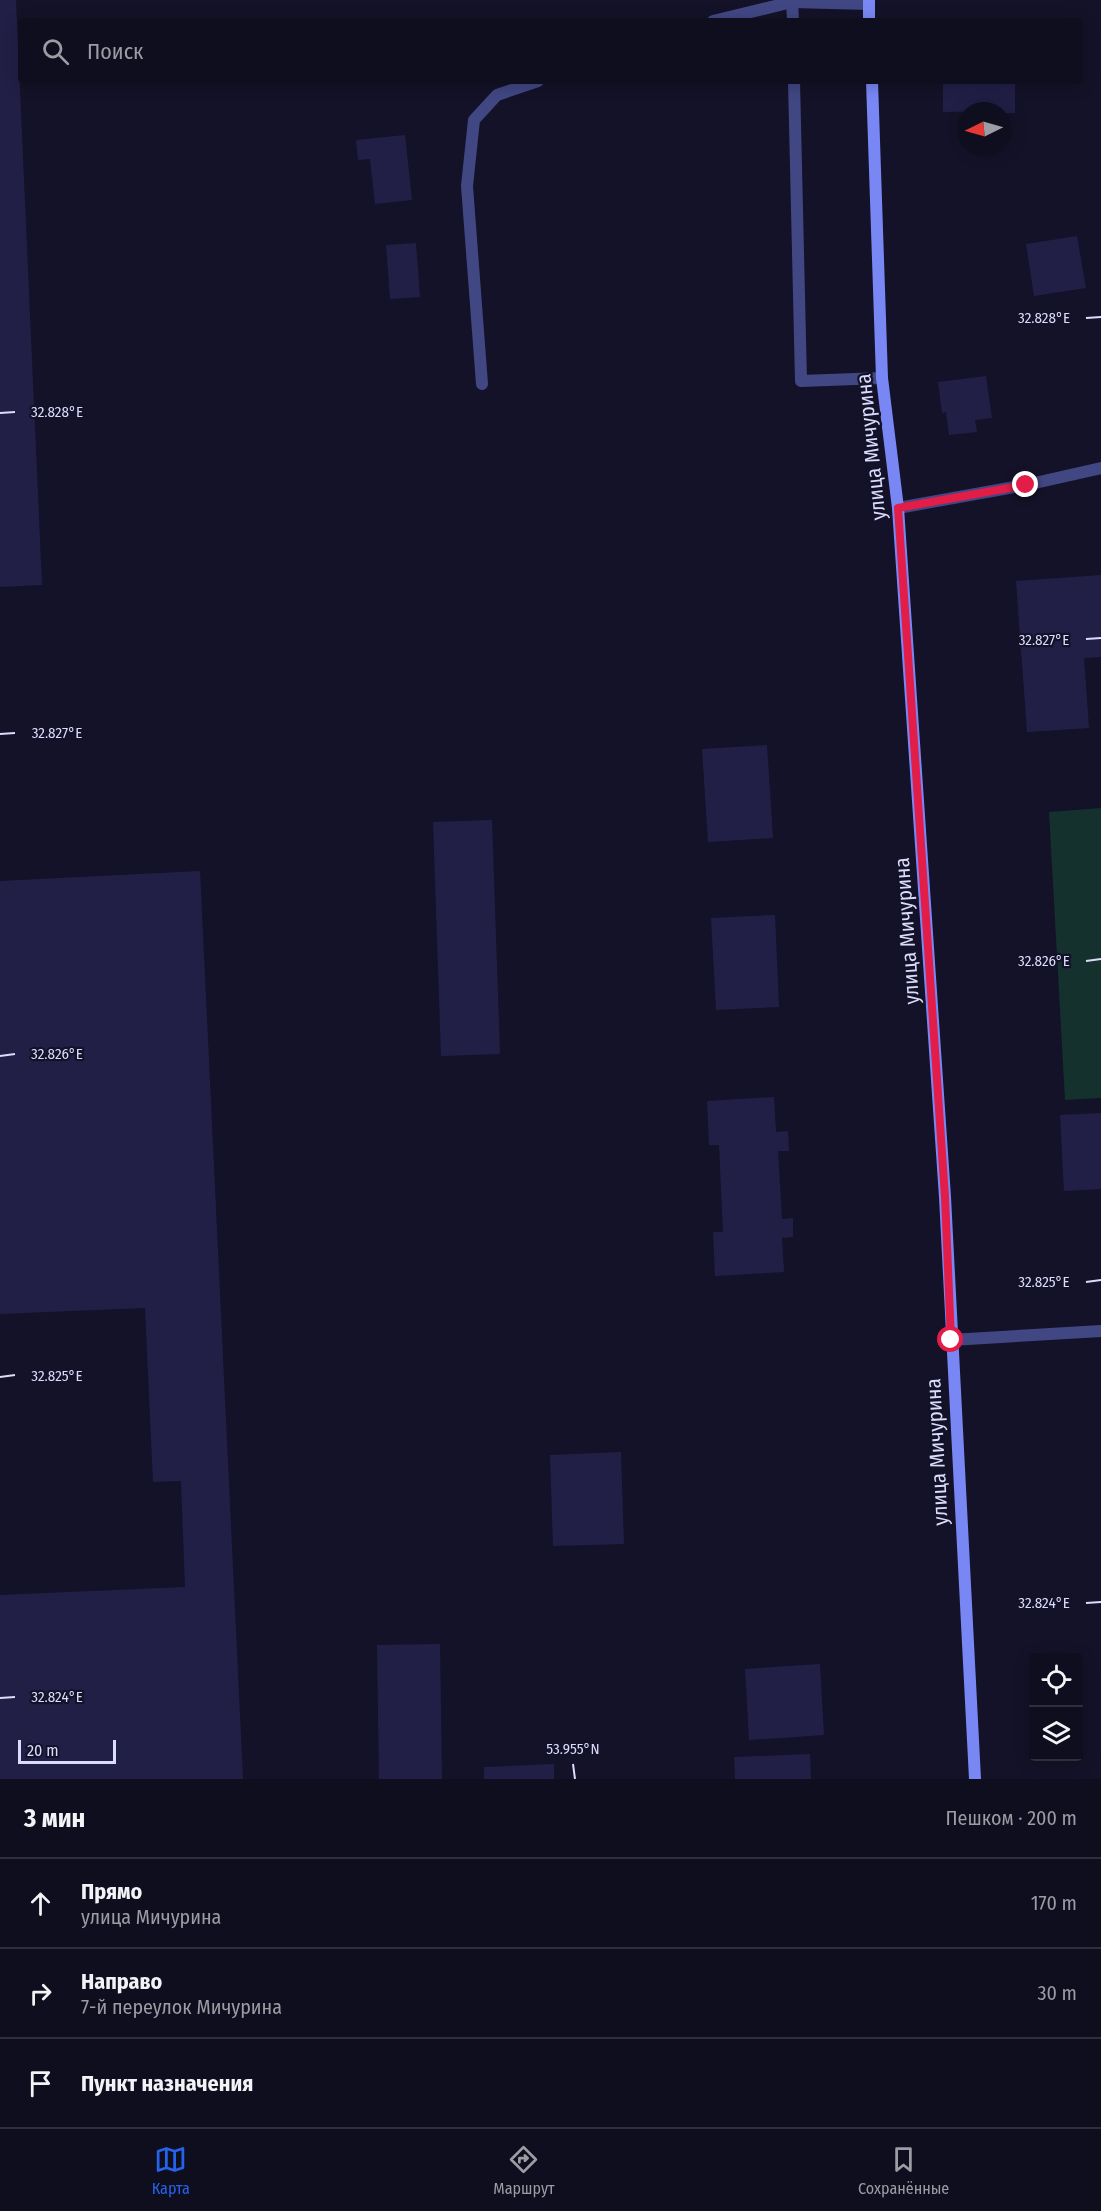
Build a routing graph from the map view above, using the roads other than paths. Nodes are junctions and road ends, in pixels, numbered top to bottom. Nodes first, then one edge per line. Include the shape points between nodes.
1 (792, 1) edge
2 (869, 2) edge
3 (725, 18) edge
4 (793, 18) edge
5 (869, 18) edge
6 (529, 84) edge
7 (794, 84) edge
8 (872, 84) edge
9 (882, 378) junction
10 (482, 384) dead end
11 (1101, 468) edge
12 (898, 508) junction
13 (1101, 1331) edge
14 (951, 1340) junction
15 (975, 1779) edge

1 - 2 street
1 - 3 street
1 - 4 street
2 - 5 main road
6 - 10 street via 497,95 474,120 467,186
7 - 9 street via 801,381
8 - 9 main road, улица Мичурина
9 - 12 main road, улица Мичурина
11 - 12 street
12 - 14 main road, улица Мичурина via 945,1197
13 - 14 street
14 - 15 main road, улица Мичурина

